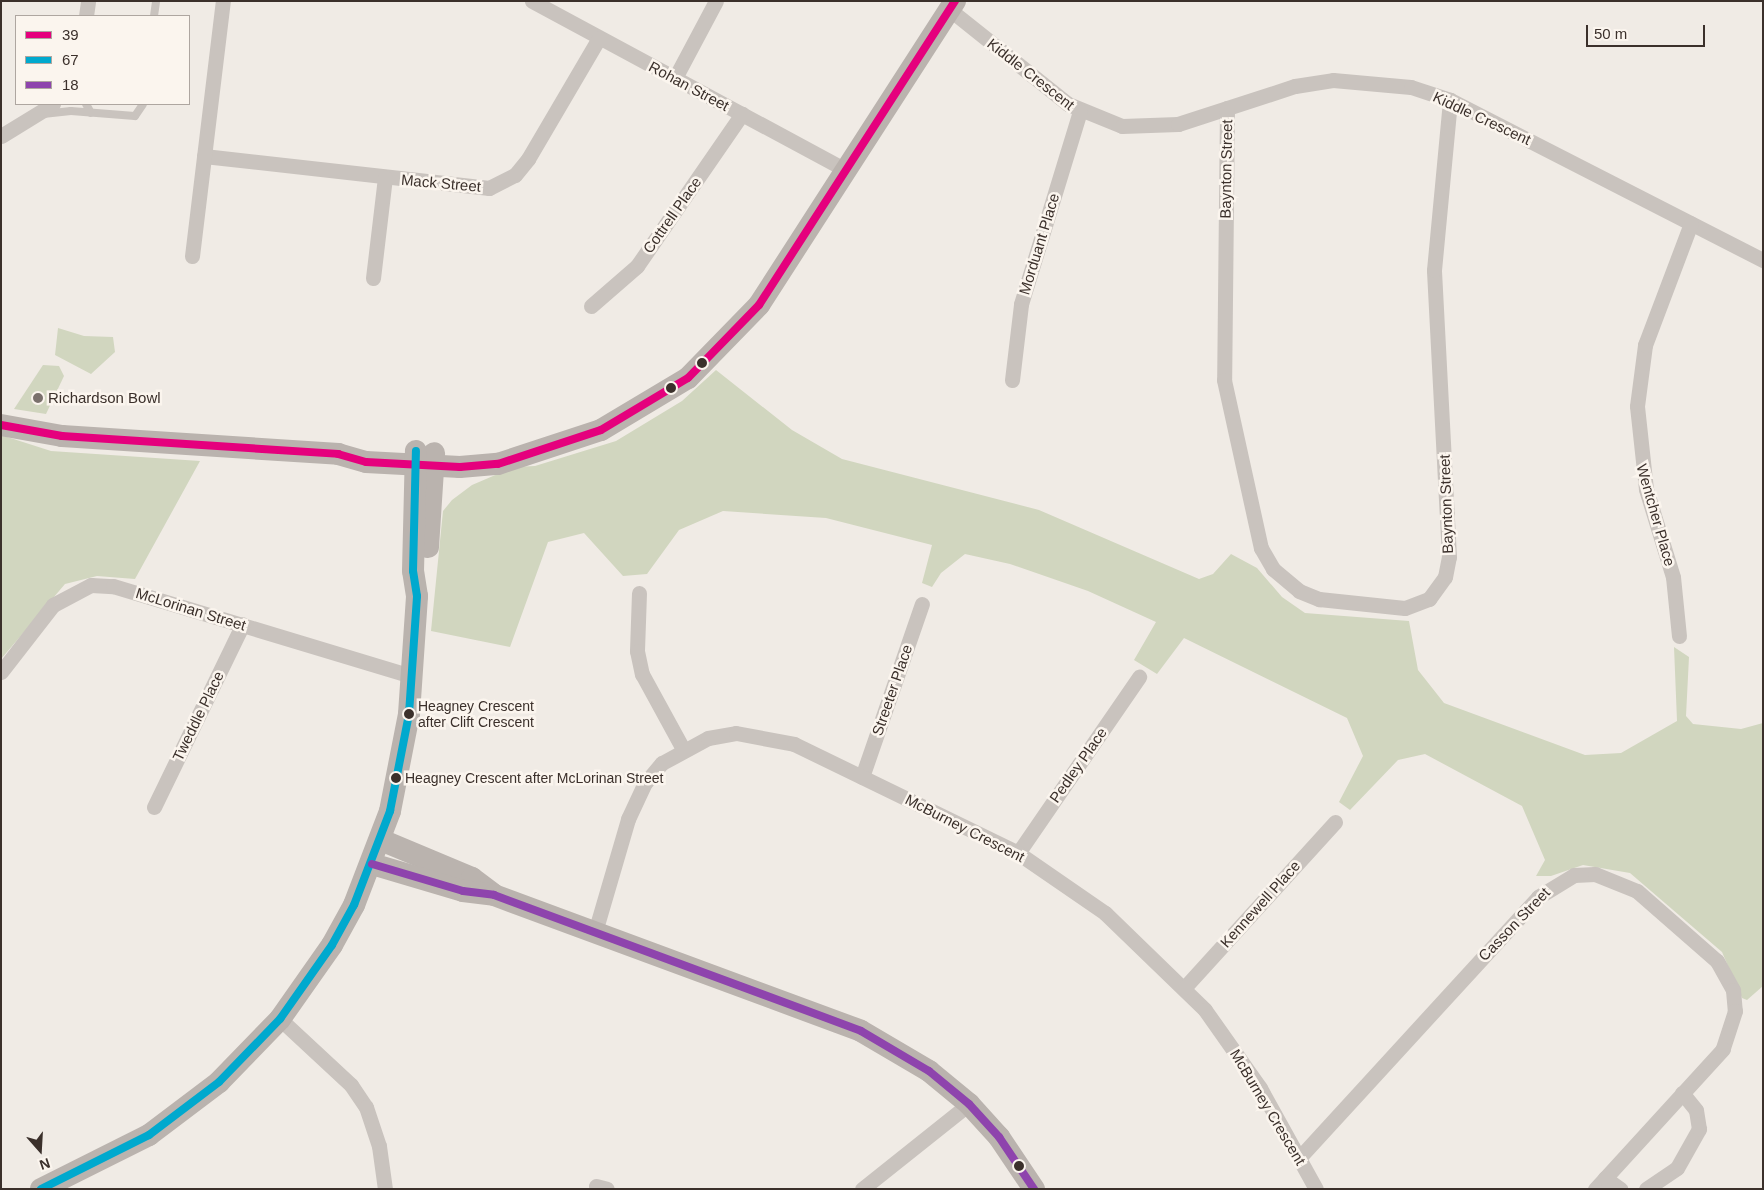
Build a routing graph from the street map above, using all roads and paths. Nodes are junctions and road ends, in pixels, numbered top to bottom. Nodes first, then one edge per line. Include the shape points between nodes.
1 (88, 1) edge
2 (156, 1) edge
3 (223, 1) edge
4 (532, 1) edge
5 (716, 1) edge
6 (952, 5) edge
7 (86, 15) edge
8 (154, 15) edge
9 (599, 38) junction
10 (675, 78) junction
11 (1450, 100) junction
12 (51, 105) edge
13 (86, 105) edge
14 (142, 105) edge
15 (1227, 108) junction
16 (1080, 112) junction
17 (91, 114) junction
18 (742, 114) junction
19 (32, 117) junction
20 (1, 136) edge
21 (204, 156) junction
22 (846, 170) junction
23 (386, 178) junction
24 (1691, 223) junction
25 (192, 256) dead end
26 (1763, 260) edge
27 (374, 278) dead end
28 (591, 306) dead end
29 (1012, 380) dead end
30 (1, 425) edge
31 (536, 451) junction
32 (338, 454) junction
33 (425, 459) junction
34 (380, 463) junction
35 (468, 467) junction
36 (422, 522) junction
37 (638, 593) dead end
38 (922, 604) dead end
39 (243, 624) junction
40 (1678, 636) dead end
41 (1, 672) edge
42 (412, 676) junction
43 (1139, 677) dead end
44 (683, 749) junction
45 (862, 777) junction
46 (154, 807) dead end
47 (1335, 822) dead end
48 (381, 840) junction
49 (1018, 853) junction
50 (372, 864) junction
51 (494, 895) junction
52 (595, 932) junction
53 (1185, 987) junction
54 (280, 1019) junction
55 (1682, 1093) junction
56 (969, 1104) junction
57 (1299, 1158) junction
58 (1600, 1183) edge
59 (41, 1189) edge
60 (385, 1189) edge
61 (862, 1189) edge
62 (1034, 1189) edge
63 (1316, 1189) edge
64 (1620, 1189) edge
65 (1646, 1189) edge

1 - 7 street
2 - 8 lane
3 - 21 street
4 - 9 street, Rohan Street
5 - 10 street
6 - 16 street, Kiddle Crescent
6 - 22 street
9 - 10 street, Rohan Street
9 - 23 street, Mack Street via 528,159 507,180 470,188
10 - 18 street, Rohan Street
11 - 15 street, Kiddle Crescent via 1382,82 1333,80 1295,86
11 - 15 street, Baynton Street via 1434,270 1449,557 1445,577 1435,592 1405,608 1319,599 1299,591 1274,569 1261,548 1224,380
11 - 24 street, Kiddle Crescent
12 - 19 street
13 - 17 lane
14 - 17 lane via 135,116
15 - 16 street, Kiddle Crescent via 1178,124 1150,128 1122,126
16 - 29 street, Morduant Place via 1021,304
17 - 19 lane via 71,111
18 - 22 street, Rohan Street
18 - 28 street, Cottrell Place via 636,266
19 - 20 street
21 - 23 street, Mack Street
21 - 25 street
22 - 31 street via 759,305 726,344 646,407 567,442
23 - 27 street
24 - 26 street, Kiddle Crescent
24 - 40 street, Wentcher Place via 1645,345 1637,406 1646,489 1673,576
30 - 32 street via 62,436
31 - 33 street
31 - 35 street via 498,464
32 - 33 street via 366,449
32 - 34 street
33 - 34 street
33 - 35 street
33 - 36 street
34 - 36 street via 399,483
35 - 36 street via 448,486
36 - 42 street
37 - 44 street via 637,651 642,674
38 - 45 street, Streeter Place
39 - 41 street, McLorinan Street via 113,586 91,586 53,605
39 - 42 street, McLorinan Street
39 - 46 street, Tweddle Place
42 - 48 street via 404,752
43 - 49 street, Pedley Place
44 - 45 street, McBurney Crescent via 727,735 765,736
44 - 52 street, McBurney Crescent via 662,763 639,794
45 - 49 street, McBurney Crescent
47 - 53 street, Kennewell Place
48 - 50 street
48 - 51 street via 472,878
49 - 53 street, McBurney Crescent via 1105,912
50 - 51 street via 463,891
50 - 54 street via 332,945
51 - 52 street
52 - 56 street via 861,1032 929,1071
53 - 57 street, McBurney Crescent via 1243,1061
54 - 59 street via 185,1110 111,1157
54 - 60 street via 351,1084 366,1107 379,1146
55 - 57 street, Casson Street via 1723,1049 1732,1032 1735,1011 1729,979 1717,961 1637,891 1610,877 1574,875 1538,897
55 - 58 street, Casson Street
55 - 65 street via 1696,1110 1699,1129 1677,1168
56 - 61 street
56 - 62 street via 999,1137
57 - 63 street, McBurney Crescent
58 - 64 street, Casson Street

